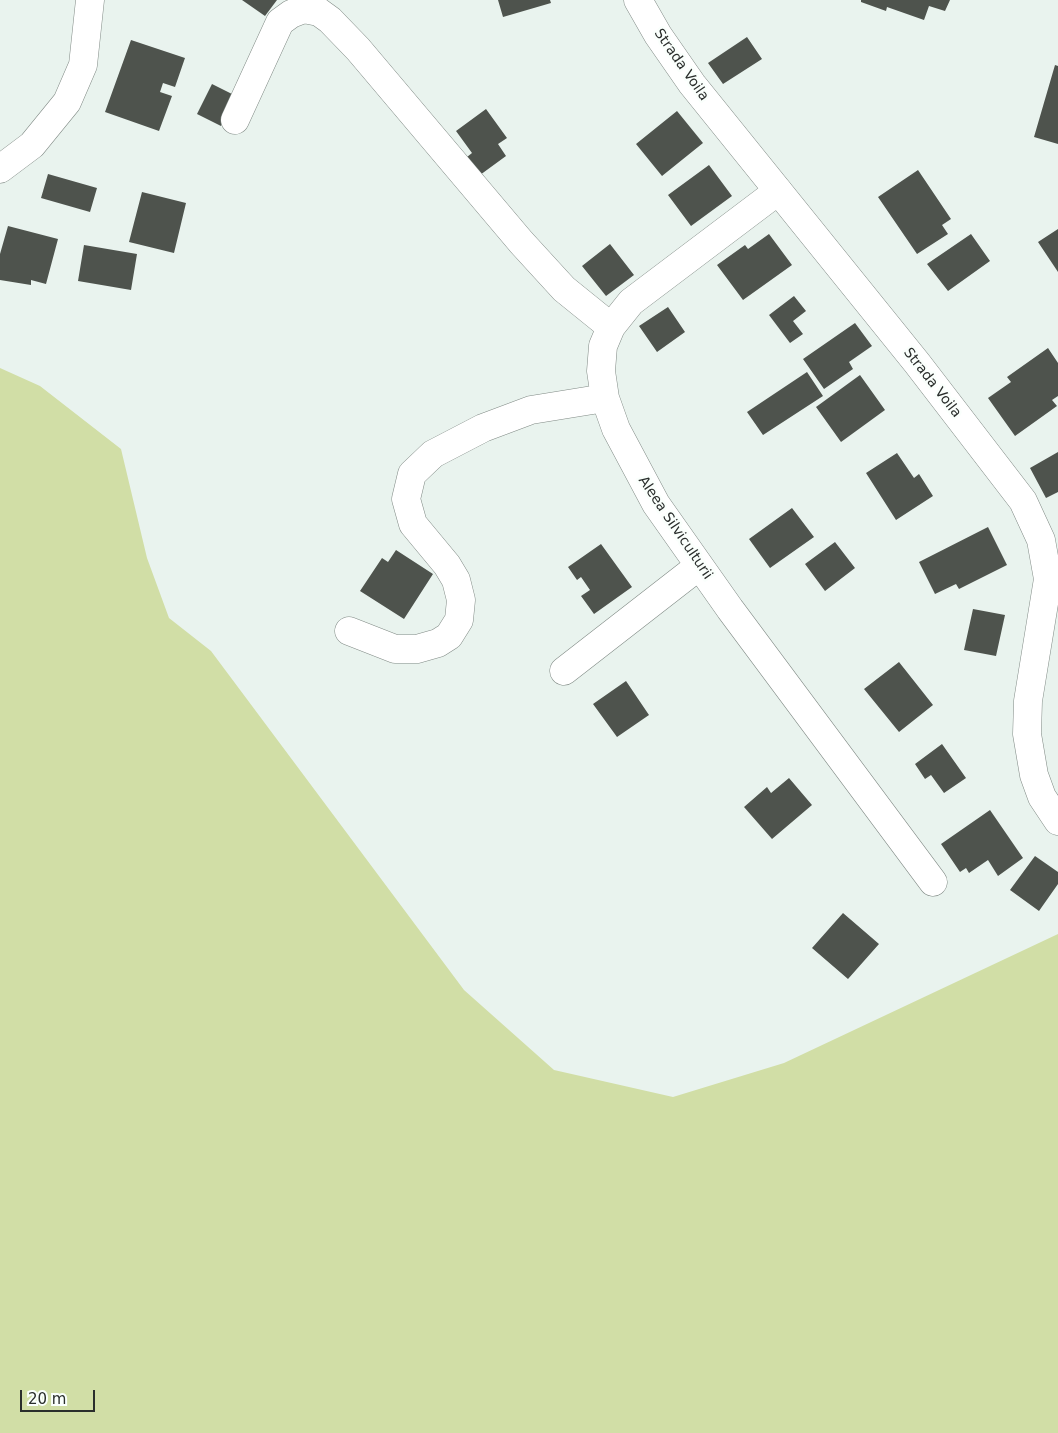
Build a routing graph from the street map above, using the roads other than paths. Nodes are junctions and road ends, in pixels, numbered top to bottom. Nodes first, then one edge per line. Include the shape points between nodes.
1 (90, 0) edge
2 (638, 0) edge
3 (235, 120) dead end
4 (0, 169) edge
5 (778, 191) junction
6 (611, 327) junction
7 (605, 398) junction
8 (699, 566) junction
9 (349, 631) dead end
10 (564, 671) dead end
11 (1058, 821) edge
12 (933, 882) dead end

1 - 4 street via 83,65 67,102 32,145
2 - 5 street, Strada Voila via 658,36 692,84
3 - 6 street via 280,22 304,9 320,12 358,49 564,289
5 - 6 street, Aleea Silviculturii via 631,302
5 - 11 street, Strada Voila via 1023,501 1041,540 1048,579 1028,701 1027,734 1034,775 1042,797
6 - 7 street, Aleea Silviculturii via 602,346
7 - 8 street, Aleea Silviculturii via 634,465 656,504
7 - 9 street via 531,410 483,428 433,454 412,474 406,499 413,524 456,580 461,600 459,620 449,636 418,649 395,649
8 - 10 street
8 - 12 street, Aleea Silviculturii

